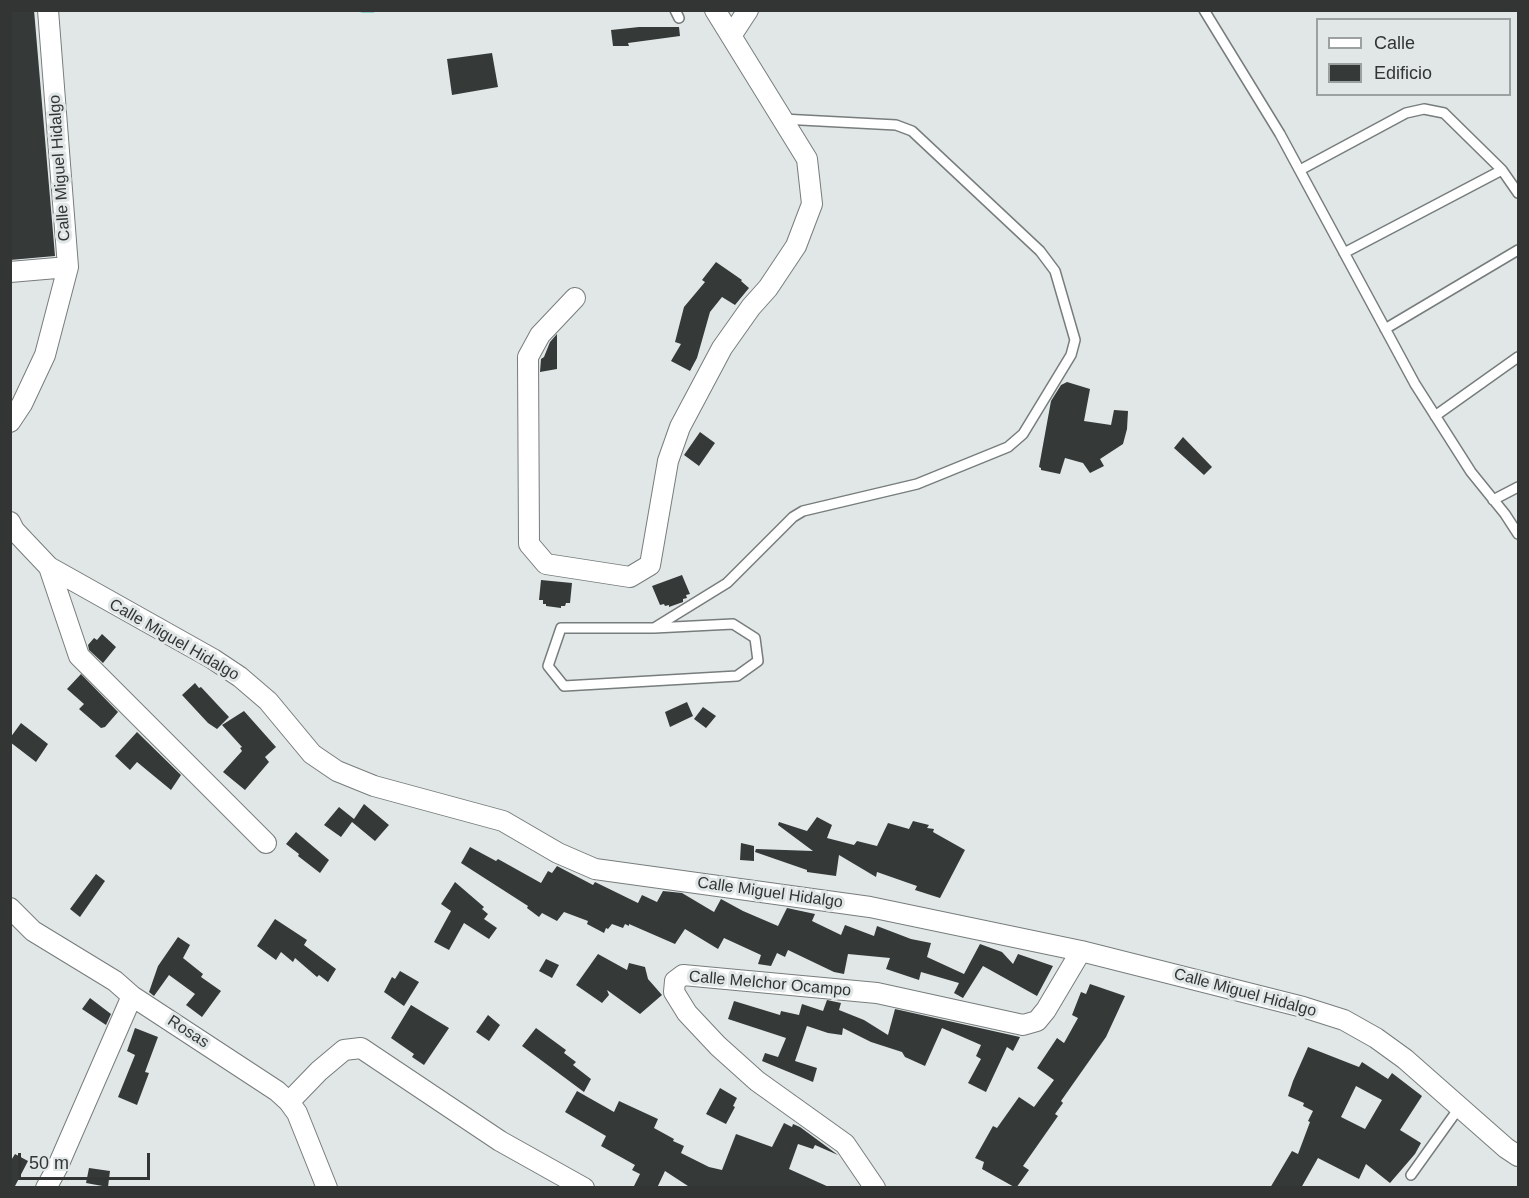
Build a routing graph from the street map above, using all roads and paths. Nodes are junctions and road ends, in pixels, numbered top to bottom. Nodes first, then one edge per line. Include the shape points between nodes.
1 (48, 10) edge
2 (715, 10) edge
3 (748, 10) edge
4 (1204, 10) edge
5 (731, 36) junction
6 (782, 119) junction
7 (1300, 170) junction
8 (1502, 170) junction
9 (1518, 193) edge
10 (1518, 250) edge
11 (1344, 253) junction
12 (68, 267) junction
13 (10, 272) edge
14 (575, 298) dead end
15 (1385, 329) junction
16 (1518, 357) edge
17 (1435, 416) junction
18 (10, 422) edge
19 (1518, 487) edge
20 (1493, 500) junction
21 (10, 522) edge
22 (1517, 529) edge
23 (49, 567) junction
24 (654, 628) junction
25 (266, 843) dead end
26 (10, 908) edge
27 (1081, 951) junction
28 (132, 996) junction
29 (289, 1102) junction
30 (1459, 1108) junction
31 (1518, 1156) edge
32 (1411, 1175) dead end
33 (46, 1188) edge
34 (327, 1188) edge
35 (584, 1188) edge
36 (875, 1188) edge

1 - 12 street, Calle Miguel Hidalgo
2 - 5 street
3 - 5 street
4 - 7 lane
5 - 6 street
6 - 14 street via 807,159 812,204 796,246 722,348 680,427 668,461 650,565 630,577 546,564 529,544 528,357 540,335
6 - 24 lane via 896,125 912,131 1040,251 1055,271 1075,340 1071,356 1023,434 1008,447 917,484 803,511 727,583
7 - 8 lane via 1406,113 1424,109 1444,113
7 - 11 lane
8 - 9 lane
8 - 11 lane
10 - 15 lane
11 - 15 lane
12 - 13 street
12 - 18 street, Calle Miguel Hidalgo via 45,355
15 - 17 lane
16 - 17 lane
17 - 20 lane
19 - 20 lane
20 - 22 lane
21 - 23 street, Calle Miguel Hidalgo
23 - 25 street, Calle Miguel Hidalgo via 79,656
23 - 27 street, Calle Miguel Hidalgo via 240,677 268,701 312,754 337,771 374,786 503,821 594,869 870,907
24 - 24 lane via 561,628 548,666 564,686 737,676 758,661 755,639 733,624
26 - 28 street, Rosas via 33,931 115,981
27 - 30 street, Calle Miguel Hidalgo via 1344,1020 1405,1059
27 - 36 street, Calle Melchor Ocampo via 1046,1010 1037,1021 1023,1025 877,993 683,975 675,981 674,992 687,1013 718,1046 758,1081 845,1144
28 - 29 street, Rosas via 277,1090
28 - 33 street
29 - 34 street, Rosas
29 - 35 street via 344,1050 361,1048 500,1141
30 - 31 street, Calle Miguel Hidalgo
30 - 32 lane

